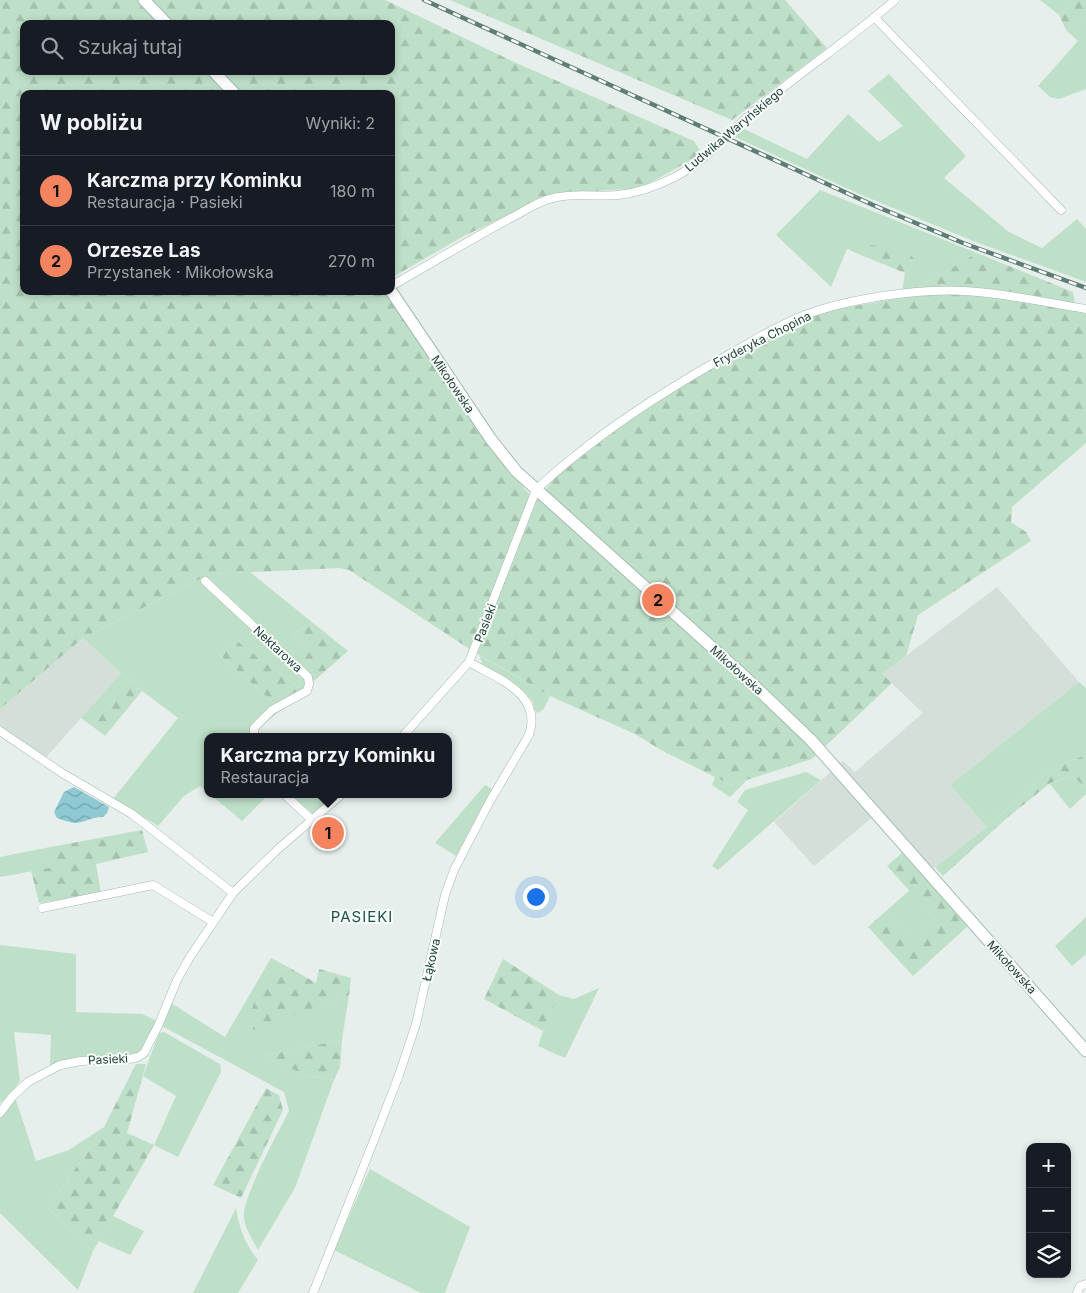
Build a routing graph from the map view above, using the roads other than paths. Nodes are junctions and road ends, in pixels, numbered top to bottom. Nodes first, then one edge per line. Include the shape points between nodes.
1 (144, 0) edge
2 (891, 1) edge
3 (875, 18) junction
4 (163, 20) edge
5 (217, 75) edge
6 (231, 90) edge
7 (1061, 210) dead end
8 (395, 284) edge
9 (394, 295) edge
10 (1086, 309) edge
11 (536, 490) junction
12 (205, 582) dead end
13 (470, 662) junction
14 (0, 731) edge
15 (254, 733) edge
16 (406, 733) edge
17 (288, 798) edge
18 (337, 798) edge
19 (312, 820) junction
20 (233, 893) junction
21 (42, 908) dead end
22 (213, 922) junction
23 (1086, 1051) edge
24 (0, 1113) edge
25 (1086, 1284) edge
26 (313, 1293) edge
27 (1077, 1293) edge

1 - 4 main road
2 - 3 street, Ludwika Waryńskiego
3 - 7 street
3 - 8 street, Ludwika Waryńskiego via 759,107 692,167 674,177 635,192 561,196 545,200
5 - 6 main road
9 - 11 main road, Mikołowska via 490,438
10 - 11 street, Fryderyka Chopina via 985,294 931,291 819,310 764,334 651,400 610,428
11 - 13 street, Pasieki
11 - 23 main road, Mikołowska via 804,734
12 - 15 street, Nektarowa via 308,677 307,691 272,710 254,728
13 - 16 street, Pasieki
13 - 26 street, Łąkowa via 523,695 533,724 454,870 445,895 413,1033
14 - 20 street via 62,773 132,814
17 - 19 street
18 - 19 street, Pasieki
19 - 20 street, Pasieki
20 - 22 street, Pasieki
21 - 22 street via 153,885
22 - 24 street, Pasieki via 177,980 144,1053 129,1059 60,1064 24,1086
25 - 27 street via 1080,1286

